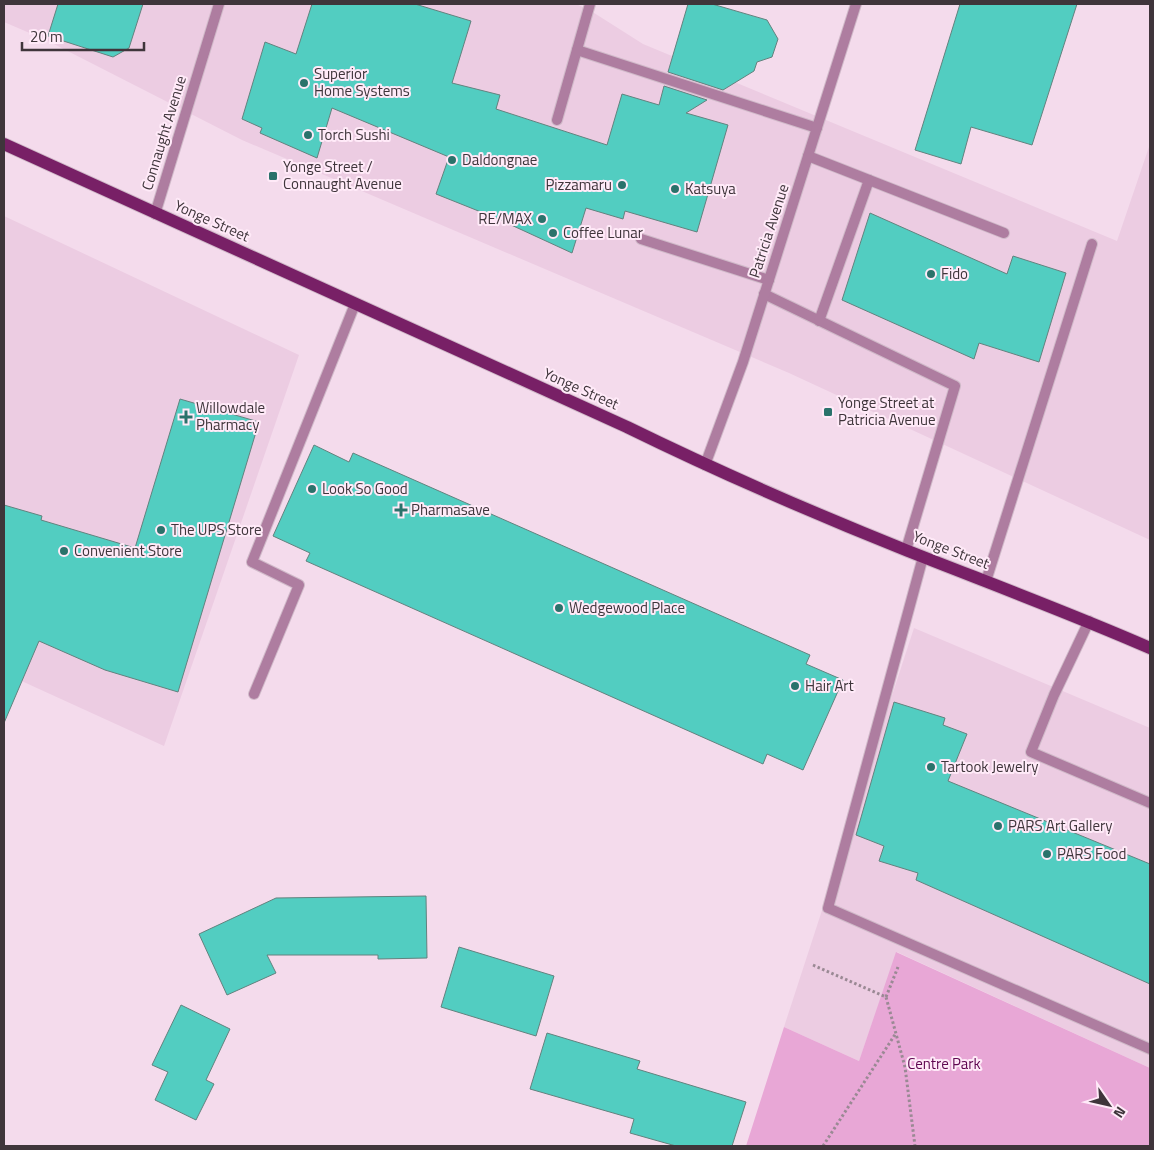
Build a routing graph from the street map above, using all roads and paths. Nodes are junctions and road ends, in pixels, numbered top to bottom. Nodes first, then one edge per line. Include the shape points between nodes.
1 (219, 4) edge
2 (590, 4) edge
3 (856, 4) edge
4 (577, 50) junction
5 (557, 120) dead end
6 (817, 128) junction
7 (4, 144) edge
8 (808, 156) junction
9 (869, 180) junction
10 (155, 214) junction
11 (1004, 233) dead end
12 (641, 239) dead end
13 (1092, 244) dead end
14 (769, 280) junction
15 (764, 294) junction
16 (355, 304) junction
17 (820, 321) junction
18 (705, 466) junction
19 (906, 550) junction
20 (923, 557) junction
21 (986, 581) junction
22 (1089, 622) junction
23 (1150, 648) edge
24 (254, 694) dead end
25 (1150, 804) edge
26 (813, 965) dead end
27 (896, 1032) junction
28 (1150, 1048) edge
29 (823, 1146) edge
30 (915, 1146) edge

1 - 10 street, Connaught Avenue
2 - 4 street
3 - 6 street, Patricia Avenue
4 - 5 street
4 - 6 street
6 - 8 street, Patricia Avenue
7 - 10 main road, Yonge Street
8 - 9 street
8 - 14 street, Patricia Avenue
9 - 11 street
9 - 17 street
10 - 16 main road, Yonge Street
12 - 14 street
13 - 21 street
14 - 15 street, Patricia Avenue
15 - 17 street
15 - 18 street, Patricia Avenue
16 - 18 main road, Yonge Street via 627,427
16 - 24 street via 252,562 299,585
17 - 19 street via 955,386
18 - 19 main road, Yonge Street
19 - 20 main road, Yonge Street
20 - 21 main road, Yonge Street
20 - 28 street via 828,908
21 - 22 main road, Yonge Street
22 - 23 main road, Yonge Street
22 - 25 street via 1031,752
26 - 27 path via 886,997
27 - 29 path
27 - 30 path via 905,1067

